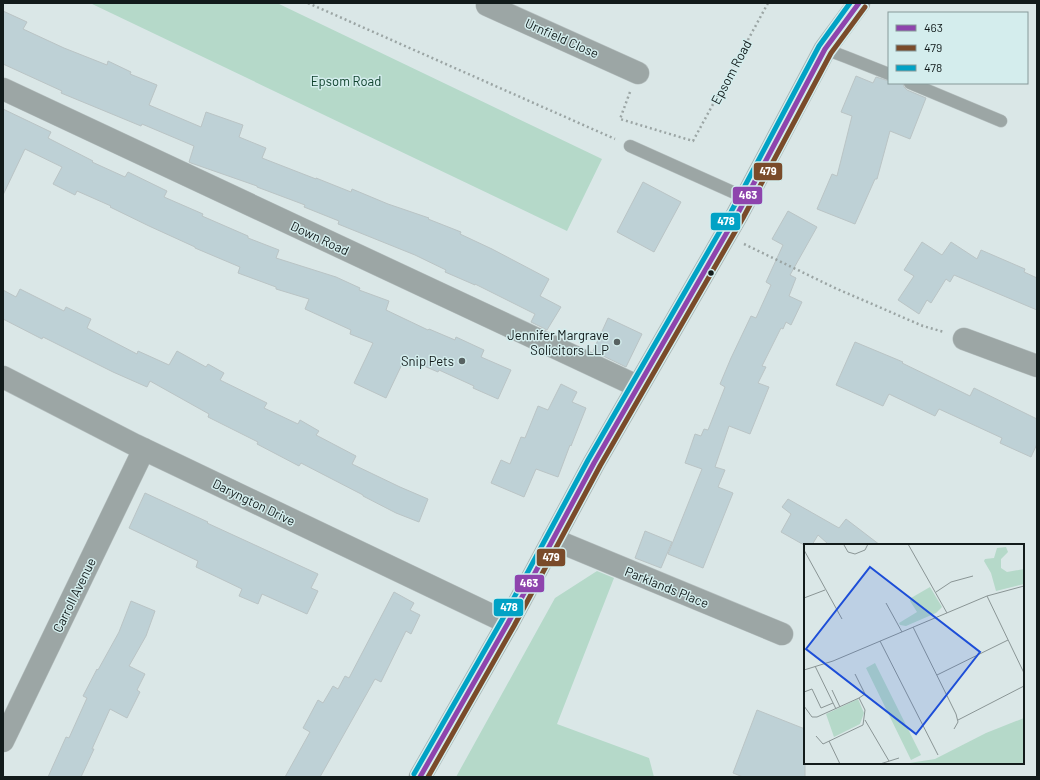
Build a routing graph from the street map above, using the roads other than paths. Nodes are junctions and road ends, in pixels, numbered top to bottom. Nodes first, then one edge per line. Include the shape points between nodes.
1 (488, 3) edge
2 (859, 3) edge
3 (825, 49) junction
4 (638, 73) road end
5 (888, 74) edge
6 (912, 84) edge
7 (3, 89) edge
8 (1001, 121) dead end
9 (630, 146) road end
10 (746, 198) junction
11 (964, 339) road end
12 (1037, 366) edge
13 (3, 377) edge
14 (638, 386) junction
15 (144, 449) junction
16 (554, 539) junction
17 (508, 623) junction
18 (782, 634) dead end
19 (3, 741) edge
20 (420, 777) edge

1 - 4 street, Urnfield Close via 487,5
2 - 3 main road
3 - 5 lane
3 - 10 main road
6 - 8 lane
7 - 14 street, Down Road
9 - 10 lane
10 - 14 main road
11 - 12 street
13 - 15 street, Daryngton Drive
14 - 16 main road
15 - 17 street, Daryngton Drive
15 - 19 street, Carroll Avenue
16 - 17 main road
16 - 18 street, Parklands Place
17 - 20 main road

